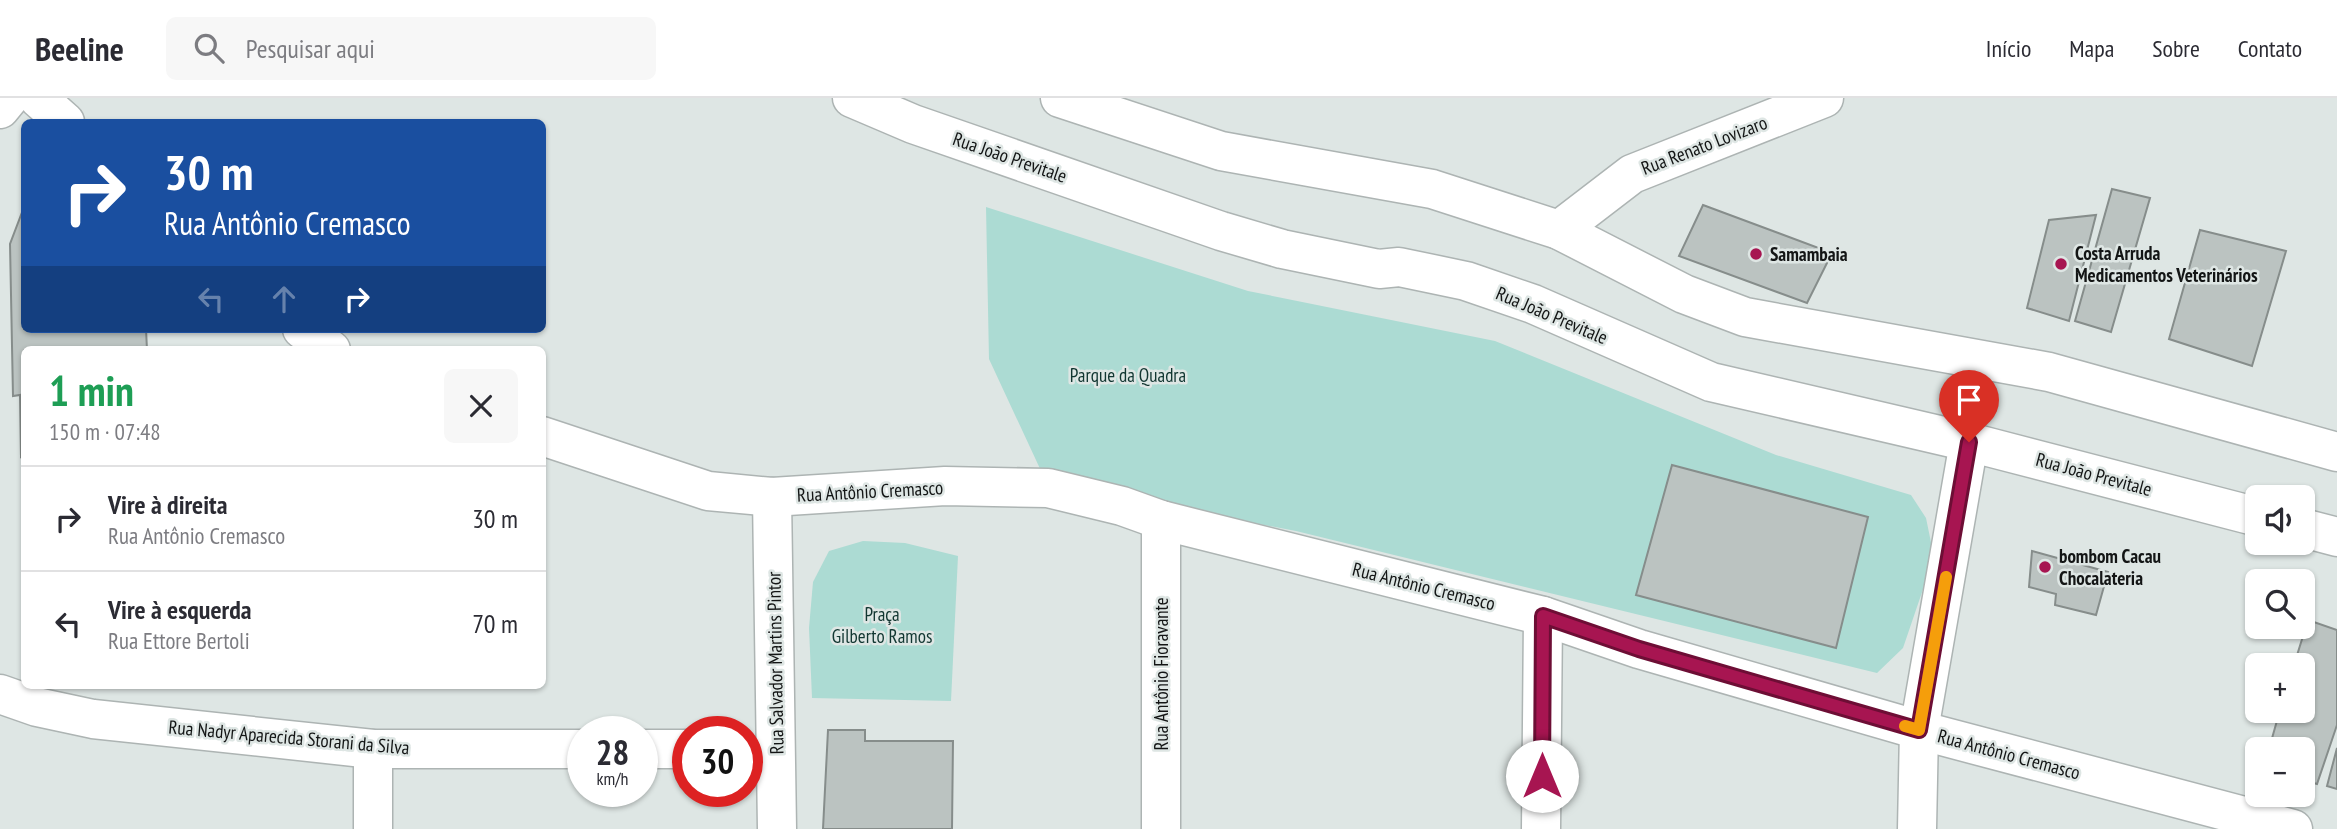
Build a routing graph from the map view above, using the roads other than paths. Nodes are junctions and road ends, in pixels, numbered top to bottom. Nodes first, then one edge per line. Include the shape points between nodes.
1 (9, 98) edge
2 (38, 98) edge
3 (852, 98) edge
4 (1060, 98) edge
5 (1824, 98) edge
6 (0, 109) edge
7 (62, 119) edge
8 (1559, 230) junction
9 (308, 333) edge
10 (325, 346) edge
11 (546, 437) edge
12 (1969, 442) junction
13 (2337, 452) edge
14 (772, 497) junction
15 (2245, 514) edge
16 (1161, 520) junction
17 (2315, 531) edge
18 (2337, 537) edge
19 (1543, 616) junction
20 (0, 694) edge
21 (763, 725) edge
22 (1919, 730) junction
23 (373, 749) junction
24 (567, 749) edge
25 (763, 755) edge
26 (373, 829) edge
27 (777, 829) edge
28 (1161, 829) edge
29 (1541, 829) edge
30 (1917, 829) edge
31 (2292, 829) edge

1 - 6 street
2 - 7 street
3 - 12 street, Rua João Previtale via 913,124 1221,231 1282,249 1379,268 1399,267 1480,286 1711,382
4 - 8 street via 1221,151 1432,189
5 - 8 street, Rua Renato Lovizaro via 1632,174
8 - 13 street via 1684,294 1745,317 2049,372
9 - 10 street
11 - 14 street, Rua Antônio Cremasco via 708,491
12 - 15 street, Rua João Previtale
12 - 22 street
14 - 16 street, Rua Antônio Cremasco via 945,486 1048,488
14 - 21 street, Rua Salvador Martins Pintor
16 - 19 street, Rua Antônio Cremasco
16 - 28 street, Rua Antônio Fioravante
17 - 18 street
19 - 22 street, Rua Antônio Cremasco via 1639,649
19 - 29 street
20 - 23 street, Rua Nadyr Aparecida Storani da Silva via 93,719
22 - 30 street
22 - 31 street, Rua Antônio Cremasco
23 - 24 street, Rua Nadyr Aparecida Storani da Silva
23 - 26 street
25 - 27 street, Rua Salvador Martins Pintor

